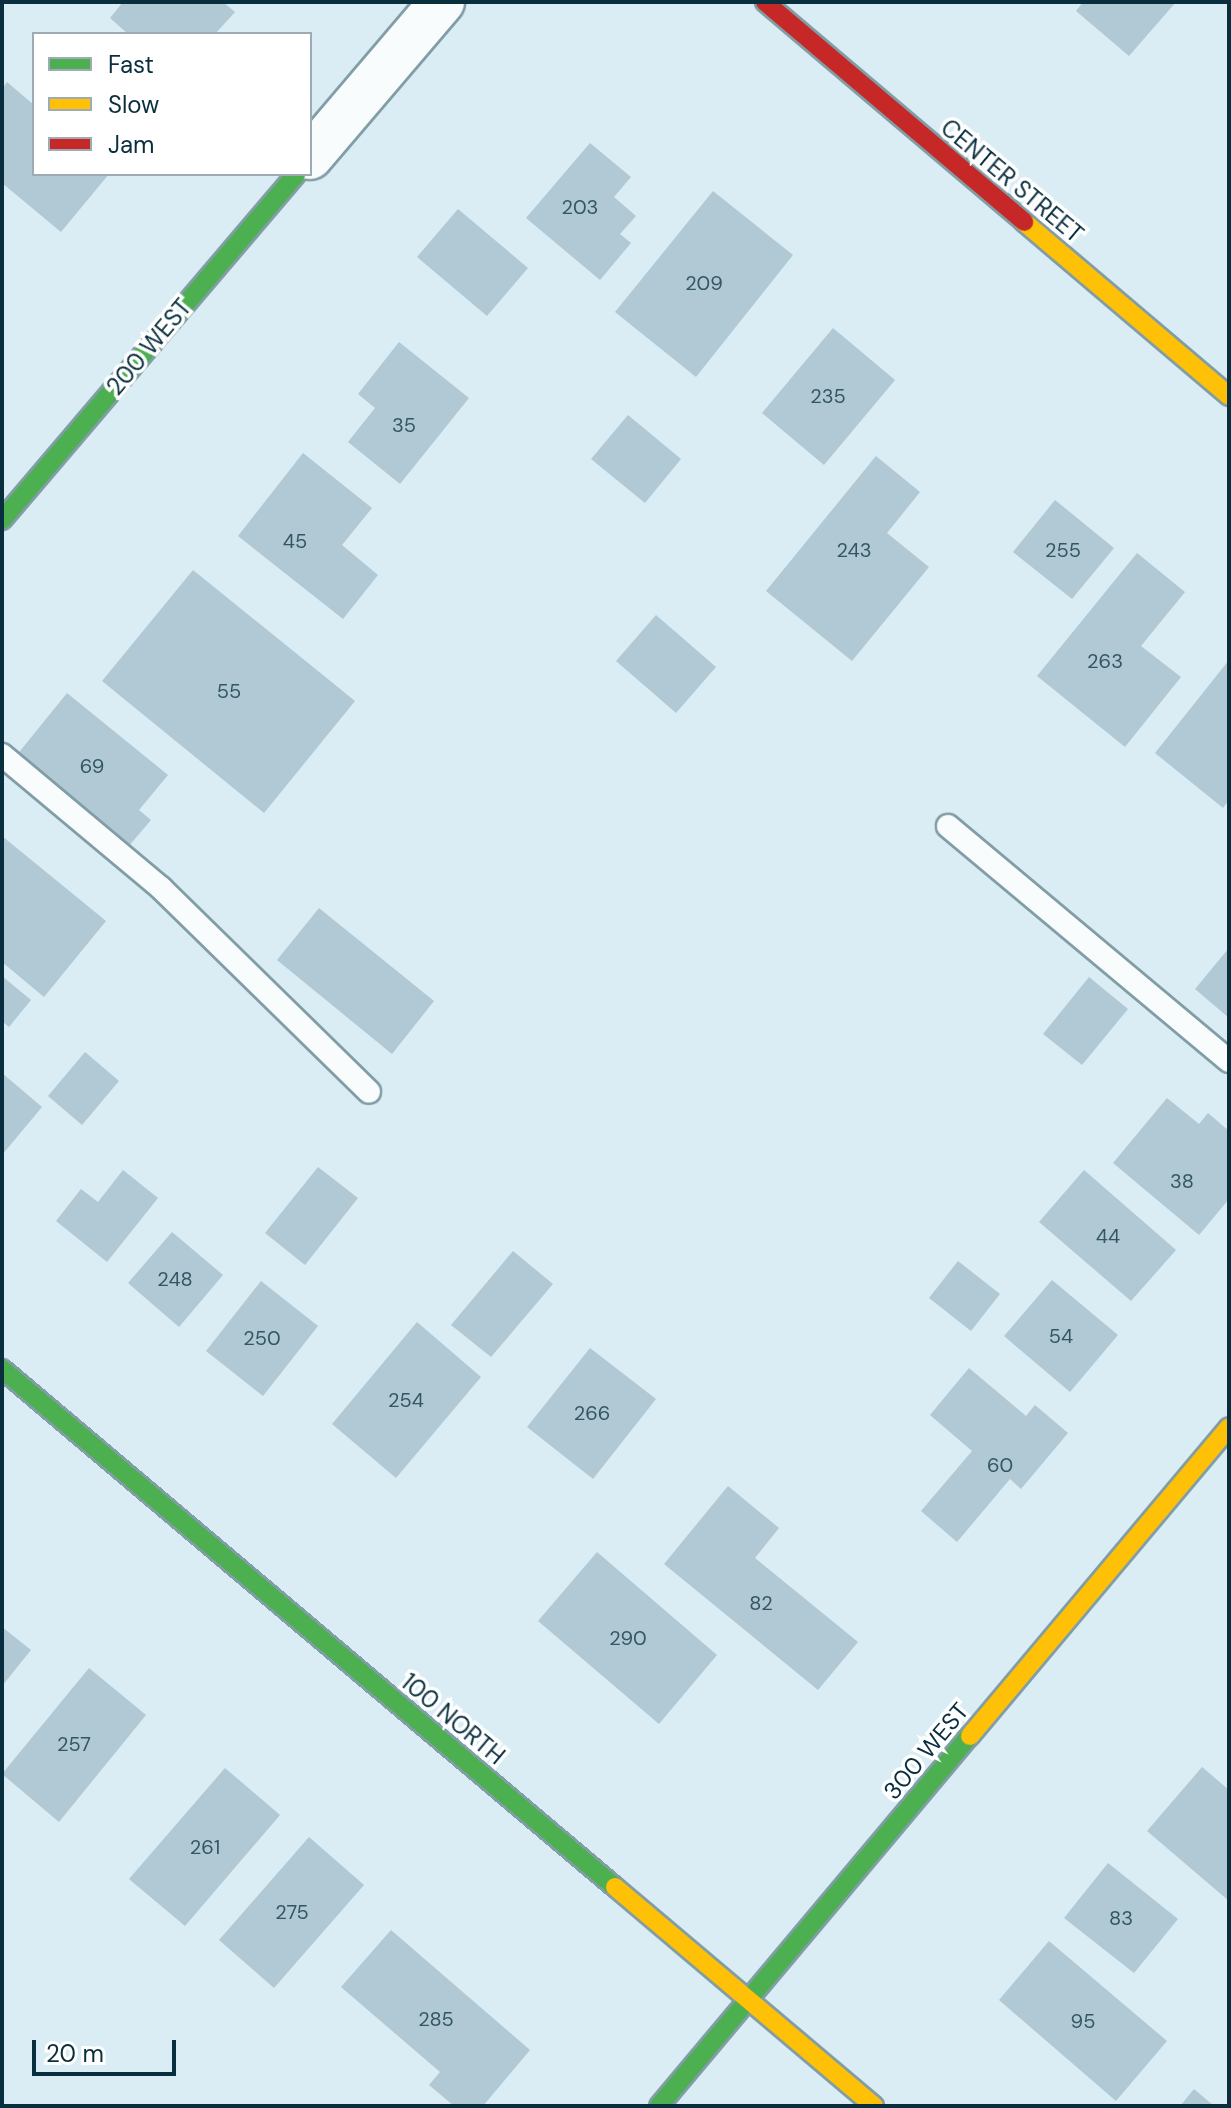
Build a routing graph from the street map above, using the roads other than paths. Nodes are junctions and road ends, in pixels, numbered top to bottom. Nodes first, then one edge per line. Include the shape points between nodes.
1 (442, 2) edge
2 (765, 2) edge
3 (312, 155) edge
4 (294, 176) edge
5 (1229, 396) edge
6 (2, 520) edge
7 (2, 755) edge
8 (948, 826) dead end
9 (1229, 1061) edge
10 (369, 1092) dead end
11 (2, 1369) edge
12 (1229, 1427) edge
13 (749, 2000) junction
14 (659, 2106) edge
15 (874, 2106) edge

1 - 3 street
2 - 5 street, CENTER STREET
4 - 6 street, 200 WEST
7 - 10 lane via 161,888
8 - 9 lane
11 - 13 street, 100 NORTH
12 - 13 street, 300 WEST
13 - 14 street, 300 WEST
13 - 15 street, 100 NORTH

